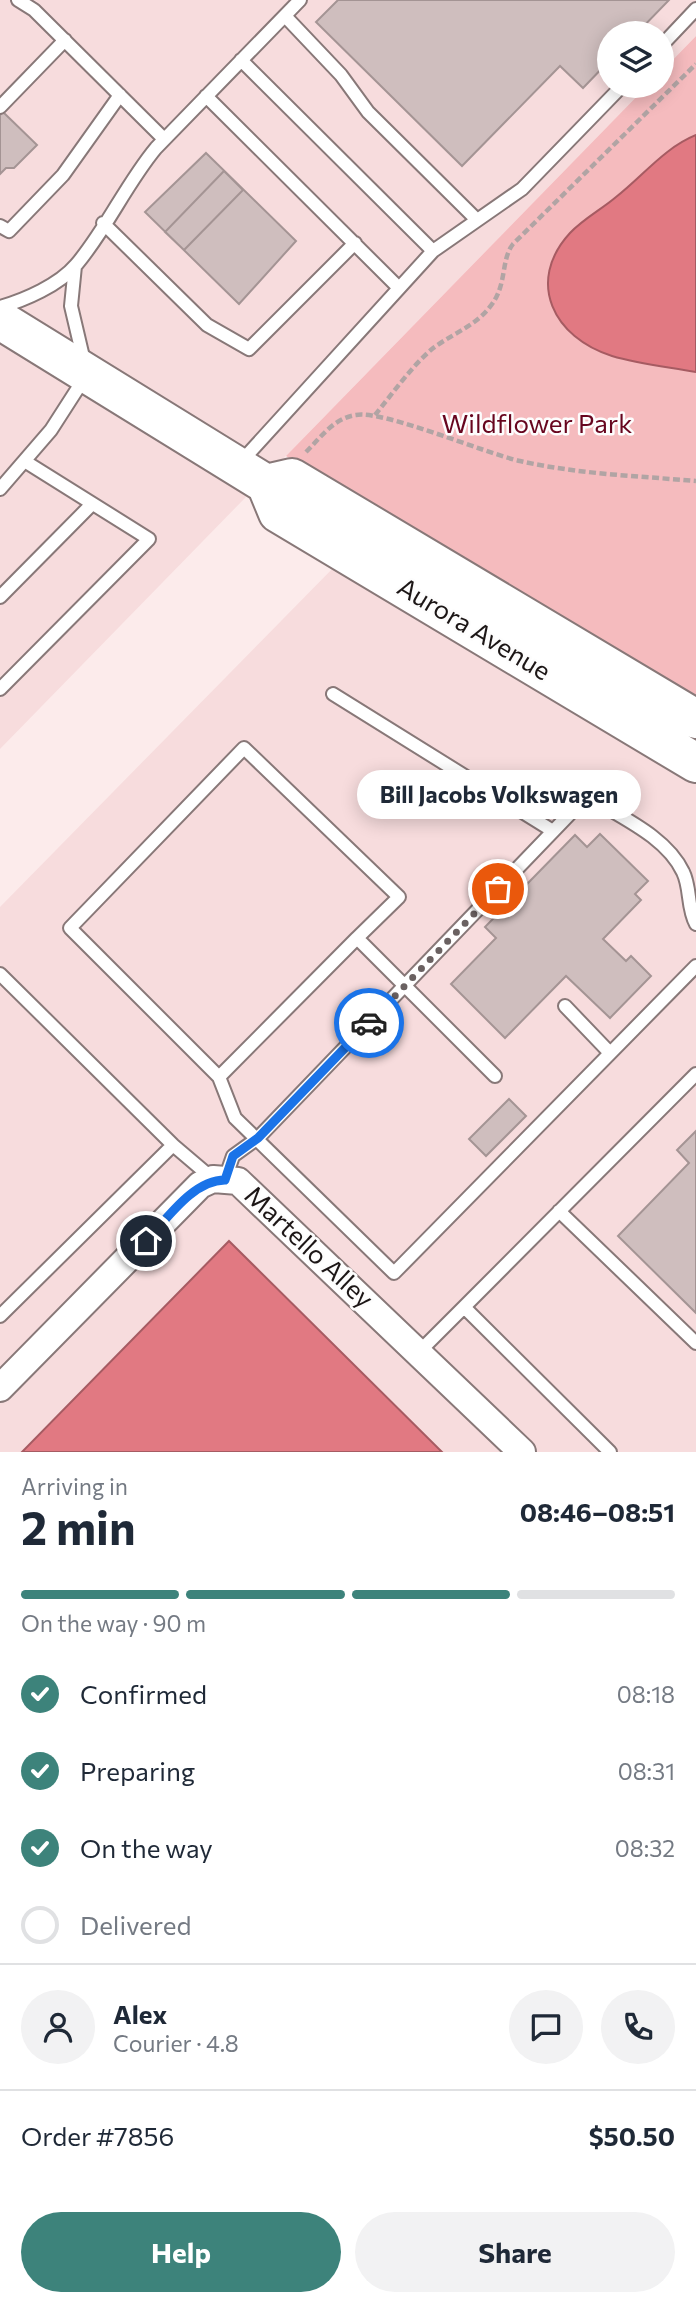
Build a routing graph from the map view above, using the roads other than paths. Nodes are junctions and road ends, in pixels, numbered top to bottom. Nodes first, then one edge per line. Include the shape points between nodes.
1 (18, 0) edge
2 (292, 6) edge
3 (696, 9) edge
4 (674, 32) edge
5 (65, 40) junction
6 (241, 60) junction
7 (120, 95) junction
8 (206, 96) junction
9 (610, 98) edge
10 (0, 107) edge
11 (164, 139) junction
12 (475, 219) junction
13 (103, 223) junction
14 (0, 226) edge
15 (355, 243) junction
16 (433, 251) junction
17 (75, 266) junction
18 (399, 288) junction
19 (0, 307) edge
20 (0, 320) edge
21 (86, 374) junction
22 (26, 462) junction
23 (251, 475) junction
24 (0, 489) edge
25 (92, 504) junction
26 (0, 597) edge
27 (0, 689) edge
28 (333, 694) dead end
29 (696, 719) edge
30 (696, 763) edge
31 (553, 831) junction
32 (696, 924) edge
33 (357, 938) junction
34 (696, 966) edge
35 (0, 974) edge
36 (405, 985) junction
37 (565, 1006) dead end
38 (610, 1053) junction
39 (696, 1074) edge
40 (495, 1076) dead end
41 (219, 1077) junction
42 (258, 1138) junction
43 (173, 1145) junction
44 (219, 1180) junction
45 (559, 1211) junction
46 (464, 1307) junction
47 (0, 1316) edge
48 (696, 1343) edge
49 (419, 1352) junction
50 (0, 1388) edge
51 (522, 1452) edge
52 (610, 1452) edge

1 - 5 lane
2 - 6 lane
2 - 12 lane via 368,112
3 - 4 lane
5 - 7 lane
5 - 10 lane
6 - 8 lane
6 - 16 lane
7 - 11 lane
7 - 14 lane via 63,174 9,230
8 - 11 lane
8 - 15 lane
9 - 12 lane via 522,189
11 - 13 lane
12 - 16 lane
13 - 15 lane via 207,325 250,349
13 - 17 lane
15 - 18 lane
16 - 18 lane
17 - 19 lane via 44,289
17 - 21 lane via 71,306
18 - 23 lane
20 - 21 main road
21 - 22 lane
21 - 23 main road
22 - 24 lane
22 - 25 lane
23 - 29 main road, Aurora Avenue via 292,478
23 - 30 main road, Aurora Avenue via 278,513
25 - 26 lane
25 - 27 lane via 149,540
28 - 31 lane
31 - 32 lane via 587,796 668,848 685,874
31 - 36 lane
33 - 36 lane
33 - 41 lane
33 - 41 lane via 398,897 244,748 70,928
34 - 38 lane
35 - 43 lane
36 - 40 lane
36 - 42 lane
37 - 38 lane
38 - 42 lane via 394,1273
39 - 45 lane
41 - 42 lane via 235,1118
42 - 44 lane via 233,1156
43 - 44 lane
43 - 47 lane
44 - 49 street, Martello Alley via 238,1181 260,1198
44 - 50 street, Martello Alley via 200,1185
45 - 46 lane
45 - 48 lane
46 - 49 lane
46 - 52 lane
49 - 51 street, Martello Alley

